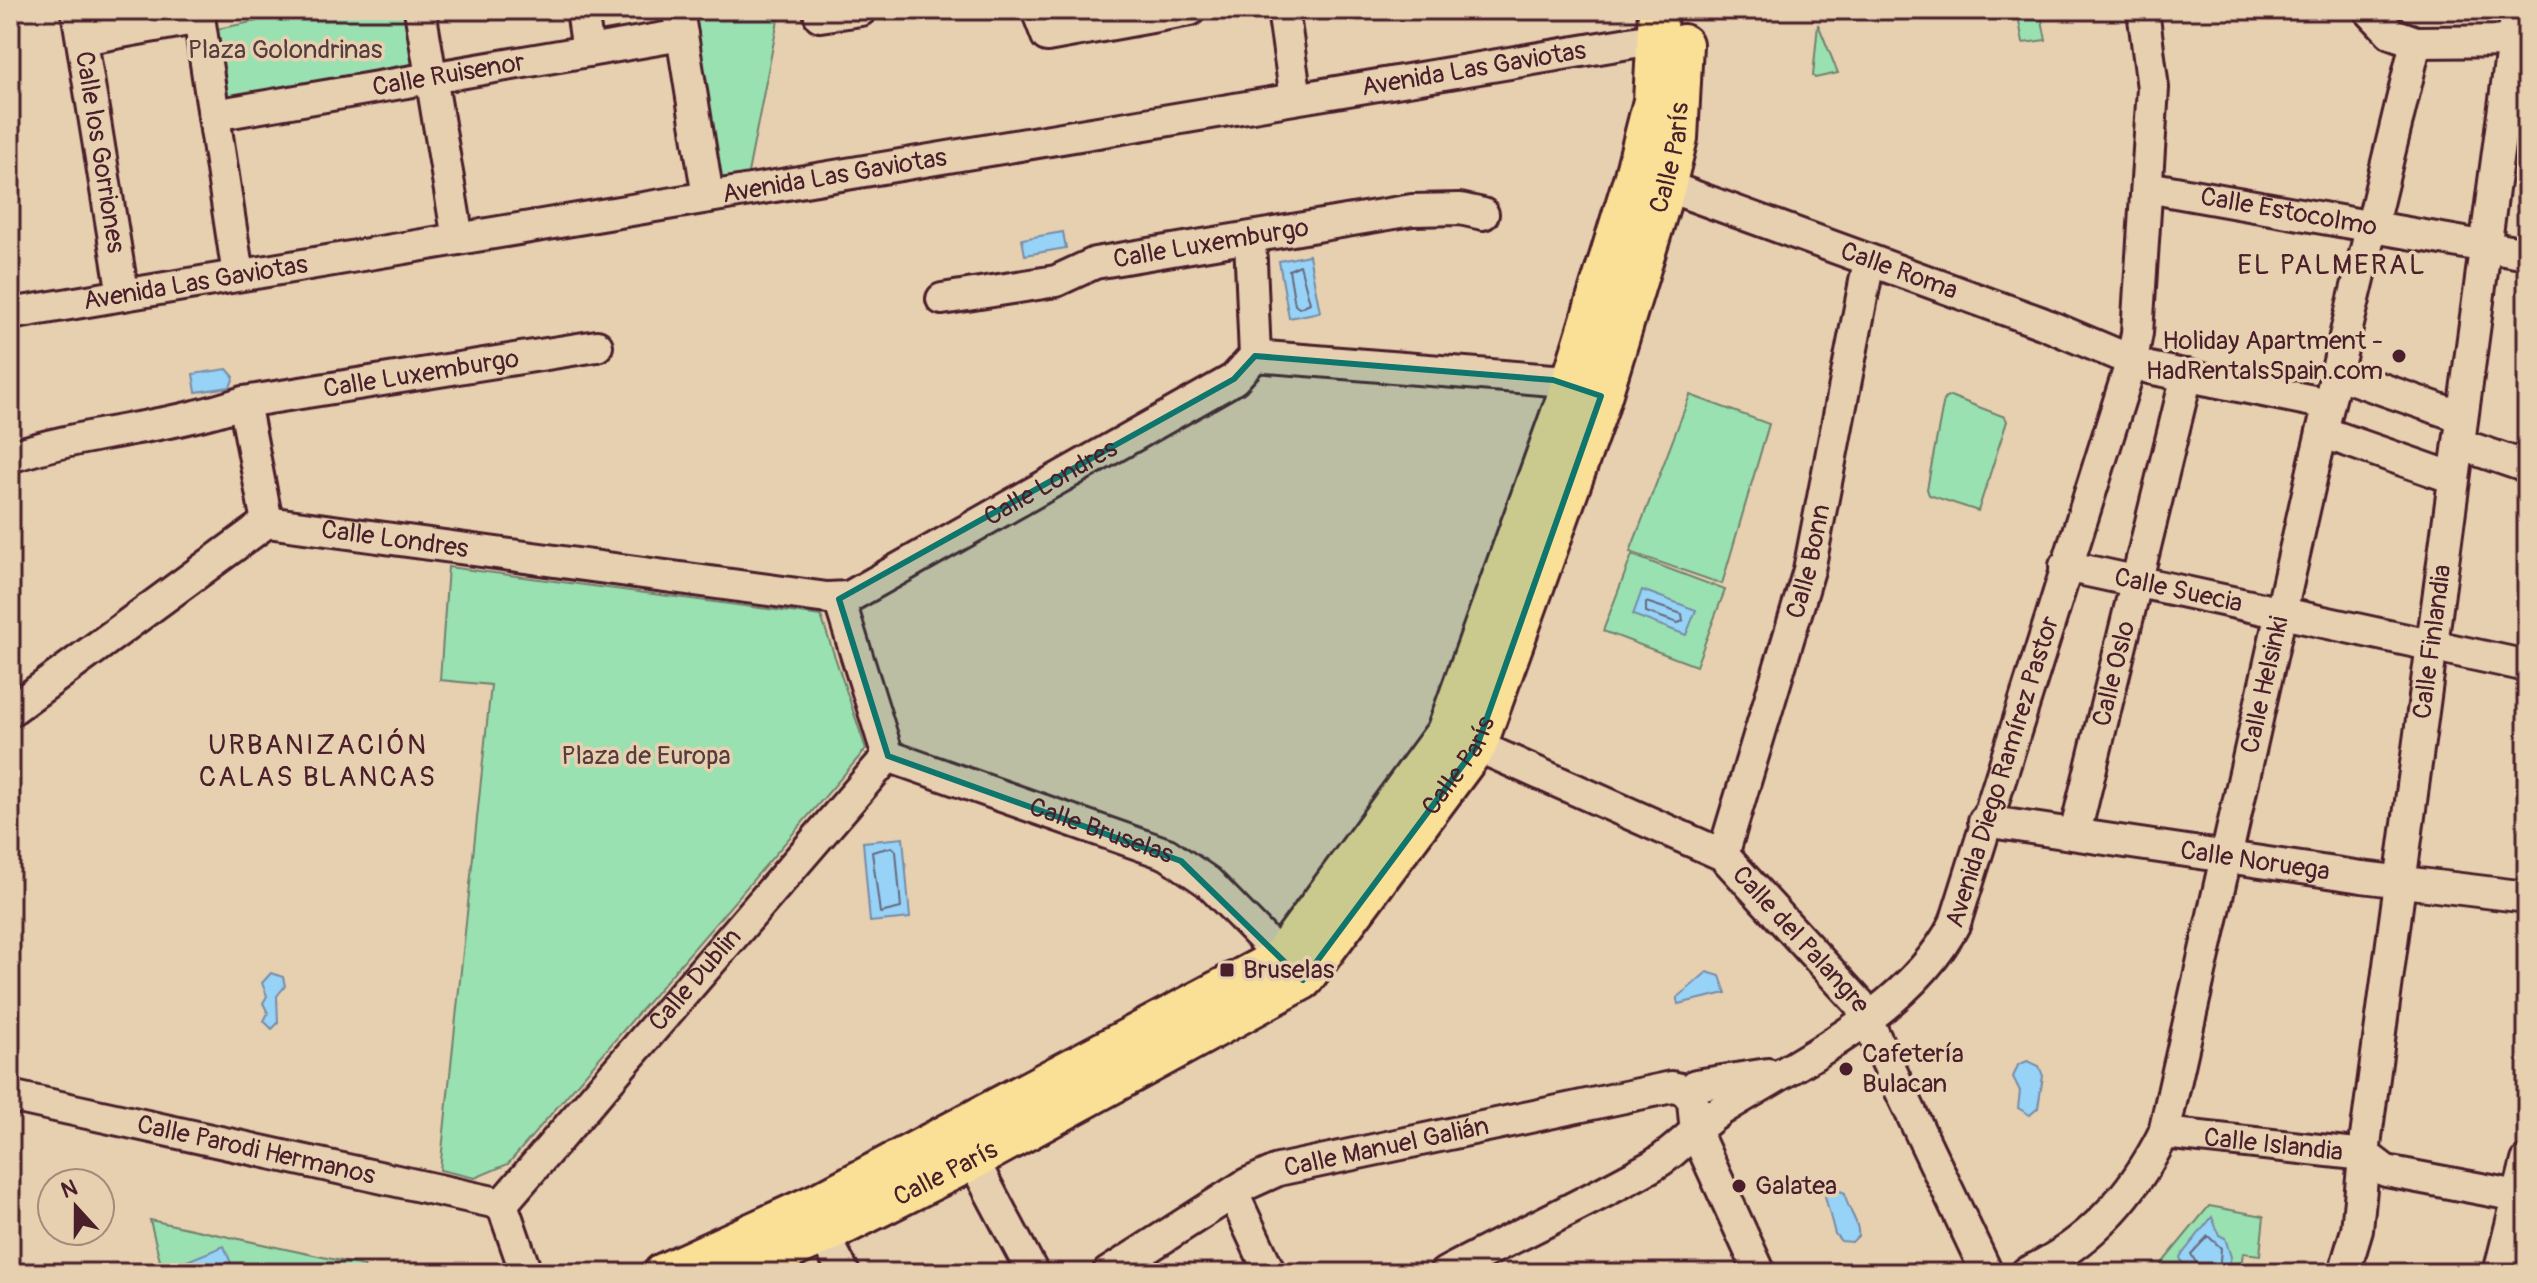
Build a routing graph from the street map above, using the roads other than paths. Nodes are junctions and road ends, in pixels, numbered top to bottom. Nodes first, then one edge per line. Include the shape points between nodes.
1 (420, 10) edge
2 (582, 10) edge
3 (861, 10) edge
4 (1037, 10) edge
5 (1190, 10) edge
6 (1283, 10) edge
7 (2143, 10) edge
8 (2369, 10) edge
9 (2517, 10) edge
10 (199, 14) edge
11 (811, 16) edge
12 (680, 22) edge
13 (1671, 23) edge
14 (79, 24) edge
15 (2416, 42) junction
16 (2520, 42) edge
17 (588, 51) junction
18 (431, 77) junction
19 (1296, 98) junction
20 (214, 115) junction
21 (1650, 181) junction
22 (2147, 187) junction
23 (708, 197) junction
24 (1483, 214) dead end
25 (2371, 227) junction
26 (1250, 238) junction
27 (458, 239) junction
28 (2485, 248) junction
29 (2527, 254) edge
30 (1869, 261) junction
31 (238, 275) junction
32 (123, 295) junction
33 (942, 299) dead end
34 (10, 314) edge
35 (597, 346) dead end
36 (1255, 356) junction
37 (2132, 360) junction
38 (2336, 373) junction
39 (2187, 375) junction
40 (1581, 383) junction
41 (244, 402) junction
42 (2325, 418) junction
43 (2461, 431) junction
44 (10, 457) edge
45 (2527, 467) edge
46 (2454, 478) junction
47 (267, 522) junction
48 (2065, 566) junction
49 (2134, 581) junction
50 (839, 599) junction
51 (2280, 612) junction
52 (2432, 645) junction
53 (2527, 666) edge
54 (10, 711) edge
55 (1462, 739) junction
56 (888, 756) junction
57 (1984, 821) junction
58 (2075, 833) junction
59 (1723, 855) junction
60 (2225, 855) junction
61 (2400, 879) junction
62 (2527, 897) edge
63 (1292, 969) junction
64 (1868, 1016) junction
65 (1782, 1072) junction
66 (1690, 1095) junction
67 (10, 1096) edge
68 (1696, 1133) junction
69 (2164, 1133) junction
70 (2365, 1155) junction
71 (973, 1160) junction
72 (2527, 1161) edge
73 (1233, 1193) junction
74 (2518, 1196) junction
75 (502, 1204) junction
76 (817, 1225) junction
77 (1464, 1268) edge
78 (526, 1273) edge
79 (663, 1273) edge
80 (736, 1273) edge
81 (844, 1273) edge
82 (1033, 1273) edge
83 (1108, 1273) edge
84 (1270, 1273) edge
85 (1760, 1273) edge
86 (1987, 1273) edge
87 (2026, 1273) edge
88 (2344, 1273) edge
89 (2499, 1273) edge

1 - 18 street
2 - 17 street
3 - 11 street
4 - 5 street via 1047,36
6 - 19 street
7 - 22 street, Avenida Diego Ramírez Pastor via 2153,88
8 - 15 street via 2391,33
9 - 16 street, Calle Finlandia
10 - 14 street
10 - 20 street
12 - 17 street, Calle Ruisenor
12 - 23 street
13 - 19 street, Avenida Las Gaviotas
13 - 21 main road, Calle París via 1653,101
14 - 32 street, Calle los Gorriones
15 - 16 street
15 - 25 street, Calle Helsinki
16 - 28 street, Calle Finlandia
17 - 18 street, Calle Ruisenor
18 - 20 street, Calle Ruisenor
18 - 27 street
19 - 23 street, Avenida Las Gaviotas
20 - 31 street
21 - 30 street, Calle Roma
21 - 40 main road, Calle París
22 - 25 street, Calle Estocolmo
22 - 37 street, Avenida Diego Ramírez Pastor
23 - 27 street, Avenida Las Gaviotas
24 - 26 street, Calle Luxemburgo via 1436,207
25 - 28 street, Calle Estocolmo
25 - 38 street, Calle Helsinki
26 - 33 street, Calle Luxemburgo via 1095,263 1056,281
26 - 36 street
27 - 31 street, Avenida Las Gaviotas
28 - 29 street, Calle Estocolmo
28 - 43 street, Calle Finlandia
30 - 37 street, Calle Roma
30 - 59 street, Calle Bonn via 1809,570
31 - 32 street, Avenida Las Gaviotas
32 - 34 street, Avenida Las Gaviotas
35 - 41 street, Calle Luxemburgo
36 - 40 street
36 - 50 street, Calle Londres via 1234,379 858,593
37 - 39 street, Calle Roma
37 - 48 street, Avenida Diego Ramírez Pastor
38 - 42 street, Calle Helsinki
38 - 43 street
39 - 42 street, Calle Roma
39 - 49 street, Calle Oslo
40 - 55 main road, Calle París
41 - 44 street, Calle Luxemburgo via 202,417 52,442
41 - 47 street
42 - 46 street, Calle Roma
42 - 51 street, Calle Helsinki
43 - 45 street
43 - 46 street, Calle Finlandia
46 - 52 street, Calle Finlandia
47 - 50 street, Calle Londres
47 - 54 street
48 - 49 street, Calle Suecia
48 - 57 street, Avenida Diego Ramírez Pastor
49 - 51 street, Calle Suecia
49 - 58 street, Calle Oslo
50 - 56 street
51 - 52 street, Calle Suecia
51 - 60 street, Calle Helsinki
52 - 53 street, Calle Suecia
52 - 61 street, Calle Finlandia
55 - 59 street, Calle del Palangre
55 - 63 main road, Calle París
56 - 63 street, Calle Bruselas via 1167,854 1208,882
56 - 75 street, Calle Dublin
57 - 58 street, Calle Noruega
57 - 64 street, Avenida Diego Ramírez Pastor via 1945,942 1920,976
58 - 60 street, Calle Noruega
59 - 64 street, Calle del Palangre
60 - 61 street, Calle Noruega
60 - 69 street, Calle Helsinki
61 - 62 street, Calle Noruega
61 - 70 street, Calle Finlandia
63 - 71 main road, Calle París
63 - 76 main road, Calle París
64 - 65 street, Avenida Diego Ramírez Pastor
64 - 86 street, Calle del Palangre
65 - 66 street, Calle Manuel Galián via 1696,1085
65 - 68 street, Avenida Diego Ramírez Pastor via 1720,1111
66 - 68 street
66 - 73 street, Calle Manuel Galián via 1672,1087 1294,1165
67 - 75 street, Calle Parodi Hermanos
68 - 77 street, Avenida Diego Ramírez Pastor via 1650,1167
68 - 85 street
69 - 70 street, Calle Islandia
69 - 87 street, Calle Helsinki via 2141,1174 2093,1231 2056,1259
70 - 74 street, Calle Islandia via 2386,1171
70 - 88 street, Calle Finlandia via 2357,1230
71 - 76 main road, Calle París
71 - 82 street
72 - 74 street
73 - 83 street, Calle Manuel Galián
73 - 84 street
74 - 89 street
75 - 78 street
76 - 79 main road, Calle París
76 - 80 main road, Calle París
76 - 81 street

